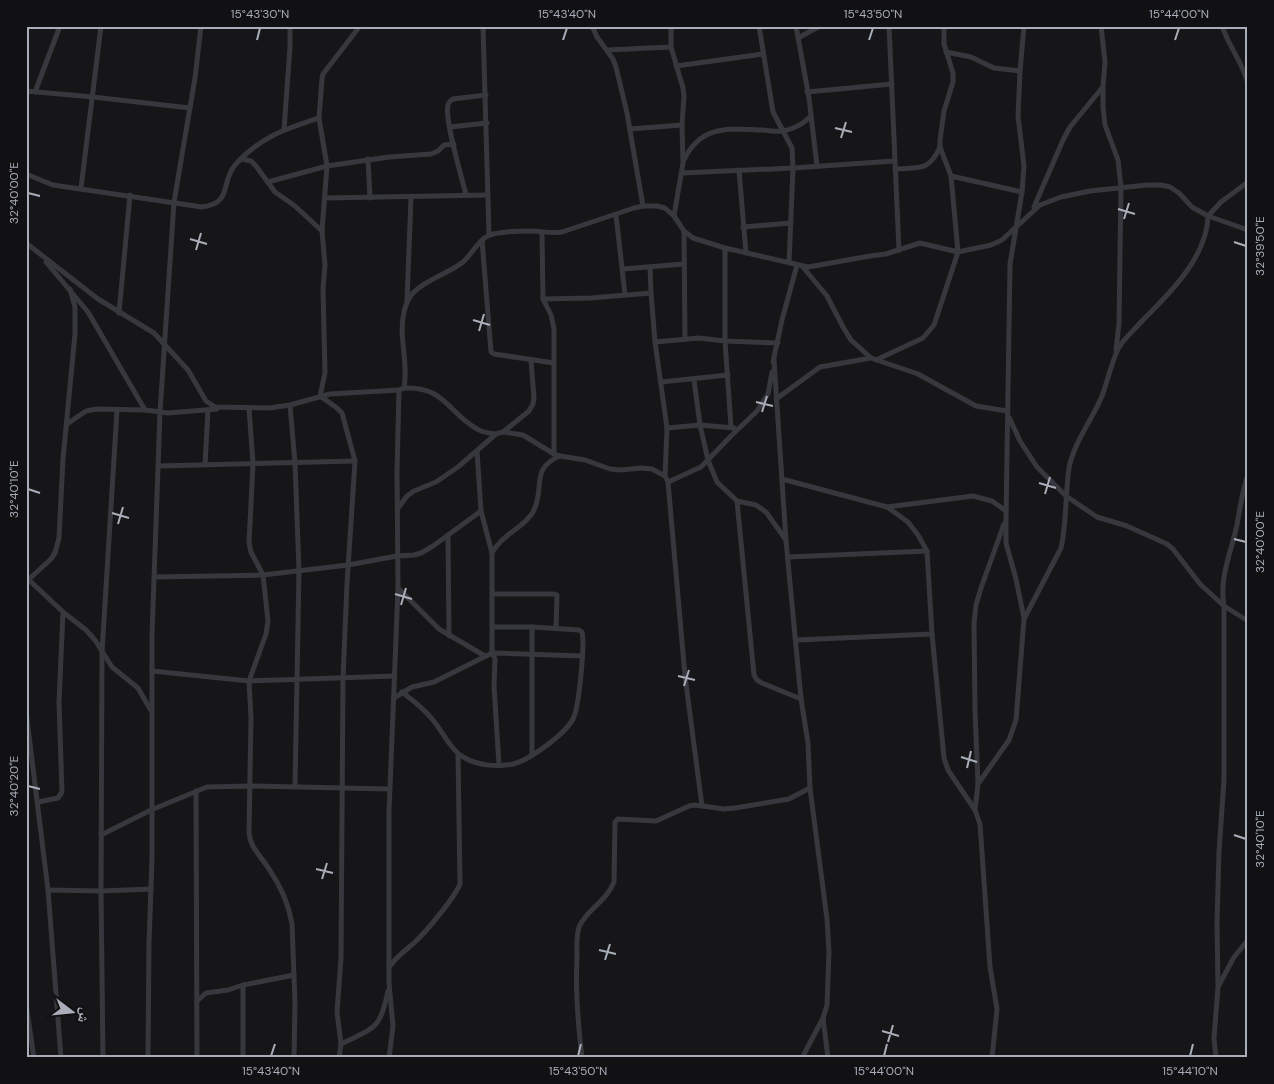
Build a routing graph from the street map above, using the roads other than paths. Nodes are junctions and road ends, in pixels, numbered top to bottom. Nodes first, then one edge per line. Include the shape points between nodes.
1 (60, 26) edge
2 (101, 26) edge
3 (201, 26) edge
4 (290, 26) edge
5 (360, 26) edge
6 (484, 26) edge
7 (592, 26) edge
8 (671, 26) edge
9 (759, 26) edge
10 (796, 26) edge
11 (820, 26) edge
12 (889, 26) edge
13 (944, 26) edge
14 (1024, 26) edge
15 (1101, 26) edge
16 (1222, 26) edge
17 (798, 38) junction
18 (671, 47) junction
19 (607, 50) junction
20 (946, 52) junction
21 (763, 54) junction
22 (676, 66) junction
23 (1020, 71) junction
24 (892, 84) junction
25 (1248, 84) edge
26 (1102, 87) junction
27 (26, 91) edge
28 (35, 92) junction
29 (807, 92) junction
30 (486, 96) junction
31 (93, 97) junction
32 (190, 108) junction
33 (810, 117) junction
34 (319, 118) junction
35 (487, 123) junction
36 (682, 125) junction
37 (450, 127) junction
38 (630, 129) junction
39 (284, 130) junction
40 (783, 131) junction
41 (454, 144) junction
42 (940, 147) junction
43 (242, 158) junction
44 (368, 159) junction
45 (894, 161) junction
46 (683, 163) junction
47 (327, 166) junction
48 (817, 166) junction
49 (793, 168) junction
50 (895, 169) junction
51 (738, 170) junction
52 (682, 173) junction
53 (26, 174) edge
54 (951, 176) junction
55 (268, 182) junction
56 (1248, 182) edge
57 (1122, 187) junction
58 (82, 188) junction
59 (1022, 192) junction
60 (130, 195) junction
61 (466, 195) junction
62 (488, 195) junction
63 (412, 197) junction
64 (325, 198) junction
65 (370, 198) junction
66 (174, 202) junction
67 (643, 206) junction
68 (1032, 211) junction
69 (616, 215) junction
70 (674, 216) junction
71 (1208, 216) junction
72 (791, 223) junction
73 (1016, 226) junction
74 (744, 227) junction
75 (1248, 230) edge
76 (684, 231) junction
77 (322, 232) junction
78 (542, 233) junction
79 (488, 235) junction
80 (482, 240) junction
81 (26, 243) edge
82 (725, 248) junction
83 (899, 250) junction
84 (37, 252) junction
85 (958, 252) junction
86 (746, 253) junction
87 (789, 263) junction
88 (684, 264) junction
89 (799, 265) junction
90 (650, 267) junction
91 (623, 269) junction
92 (70, 289) junction
93 (650, 294) junction
94 (625, 295) junction
95 (543, 299) junction
96 (406, 301) junction
97 (119, 312) junction
98 (685, 339) junction
99 (725, 341) junction
100 (655, 342) junction
101 (164, 343) junction
102 (778, 343) junction
103 (1115, 355) junction
104 (873, 359) junction
105 (531, 360) junction
106 (774, 360) junction
107 (554, 363) junction
108 (728, 375) junction
109 (694, 380) junction
110 (662, 382) junction
111 (402, 389) junction
112 (320, 396) junction
113 (776, 399) junction
114 (290, 405) junction
115 (224, 408) junction
116 (249, 408) junction
117 (117, 410) junction
118 (145, 410) junction
119 (208, 410) junction
120 (160, 412) junction
121 (1007, 413) junction
122 (68, 424) junction
123 (700, 425) junction
124 (731, 427) junction
125 (667, 428) junction
126 (739, 428) junction
127 (503, 432) junction
128 (496, 434) junction
129 (477, 451) junction
130 (554, 454) junction
131 (560, 456) junction
132 (708, 460) junction
133 (356, 461) junction
134 (295, 463) junction
135 (253, 464) junction
136 (205, 465) junction
137 (158, 466) junction
138 (1248, 475) edge
139 (666, 479) junction
140 (782, 479) junction
141 (1066, 496) junction
142 (737, 501) junction
143 (887, 507) junction
144 (398, 508) junction
145 (481, 511) junction
146 (1006, 511) junction
147 (1006, 519) junction
148 (448, 535) junction
149 (786, 541) junction
150 (927, 551) junction
151 (492, 553) junction
152 (397, 556) junction
153 (788, 557) junction
154 (348, 565) junction
155 (299, 571) junction
156 (263, 575) junction
157 (155, 577) junction
158 (27, 579) edge
159 (398, 588) junction
160 (493, 594) junction
161 (1224, 606) junction
162 (63, 612) junction
163 (1024, 619) junction
164 (1248, 621) edge
165 (493, 627) junction
166 (532, 627) junction
167 (556, 628) junction
168 (932, 634) junction
169 (449, 636) junction
170 (797, 640) junction
171 (102, 652) junction
172 (492, 653) junction
173 (532, 654) junction
174 (486, 656) junction
175 (582, 656) junction
176 (152, 672) junction
177 (395, 676) junction
178 (343, 677) junction
179 (296, 679) junction
180 (249, 681) junction
181 (402, 692) junction
182 (394, 698) junction
183 (801, 699) junction
184 (26, 711) edge
185 (152, 712) junction
186 (458, 754) junction
187 (532, 755) junction
188 (499, 765) junction
189 (978, 784) junction
190 (250, 786) junction
191 (294, 786) junction
192 (342, 787) junction
193 (389, 788) junction
194 (810, 788) junction
195 (196, 791) junction
196 (38, 802) junction
197 (702, 806) junction
198 (151, 810) junction
199 (975, 810) junction
200 (101, 835) junction
201 (151, 889) junction
202 (48, 890) junction
203 (100, 891) junction
204 (1248, 940) edge
205 (389, 967) junction
206 (294, 975) junction
207 (389, 983) junction
208 (243, 985) junction
209 (1218, 987) junction
210 (196, 1001) junction
211 (26, 1004) edge
212 (823, 1018) junction
213 (340, 1044) junction
214 (34, 1058) edge
215 (61, 1058) edge
216 (103, 1058) edge
217 (148, 1058) edge
218 (197, 1058) edge
219 (243, 1058) edge
220 (294, 1058) edge
221 (339, 1058) edge
222 (389, 1058) edge
223 (582, 1058) edge
224 (802, 1058) edge
225 (828, 1058) edge
226 (992, 1058) edge
227 (1216, 1058) edge

1 - 28 street
2 - 31 street
3 - 32 street
4 - 39 street
5 - 34 street via 323,74
6 - 30 street
7 - 19 street
8 - 18 street
9 - 21 street
10 - 17 street
11 - 17 street
12 - 24 street
13 - 20 street
14 - 23 street
15 - 26 street via 1105,62
16 - 25 street
17 - 29 street
18 - 19 street
18 - 22 street
19 - 38 street via 616,67
20 - 23 street via 971,57 994,68
20 - 42 street via 953,82 939,135
21 - 22 street
21 - 40 street via 773,112
22 - 36 street via 684,88
23 - 59 street via 1018,116 1024,166
24 - 29 street
24 - 45 street
26 - 57 street via 1106,125 1118,160
26 - 68 street via 1062,140
27 - 28 street
28 - 31 street
29 - 33 street
30 - 35 street
30 - 37 street via 450,101
31 - 32 street
31 - 58 street
32 - 66 street
33 - 40 street
33 - 48 street
34 - 39 street
34 - 47 street
35 - 37 street
35 - 62 street
36 - 38 street
36 - 46 street
37 - 41 street
38 - 67 street
39 - 43 street
40 - 46 street via 712,132 695,142
40 - 49 street via 792,148
41 - 44 street via 444,145 431,154
41 - 61 street
42 - 50 street via 935,159 923,167
42 - 54 street
43 - 55 street via 251,161
43 - 66 street via 234,167 223,197 217,203 202,207
44 - 47 street
44 - 65 street
45 - 48 street
45 - 50 street
46 - 52 street
47 - 55 street
47 - 64 street
48 - 49 street
49 - 51 street
49 - 72 street
50 - 83 street
51 - 52 street
51 - 74 street
52 - 70 street
53 - 58 street via 53,184
54 - 59 street
54 - 85 street
55 - 77 street via 275,192
56 - 71 street via 1220,202
57 - 68 street via 1061,197
57 - 71 street via 1147,184 1170,187 1192,207
57 - 103 street via 1119,324
58 - 60 street
59 - 73 street
60 - 66 street
60 - 97 street
61 - 62 street
61 - 63 street
62 - 79 street
63 - 65 street
63 - 96 street
64 - 65 street
64 - 77 street
66 - 101 street
67 - 69 street
67 - 70 street via 665,208
68 - 73 street
69 - 78 street via 562,232
69 - 91 street
70 - 76 street
71 - 75 street
71 - 103 street via 1190,268 1122,342
72 - 74 street
72 - 87 street
73 - 85 street via 1002,240 991,245
73 - 121 street via 1010,264
74 - 86 street
76 - 82 street via 693,238
76 - 88 street
77 - 112 street via 325,255 324,373
78 - 79 street
78 - 95 street
79 - 80 street
80 - 96 street via 461,264 425,283
80 - 105 street via 491,352
81 - 84 street
82 - 86 street
82 - 99 street
83 - 85 street via 920,243
83 - 89 street via 808,267
84 - 92 street
84 - 97 street
85 - 104 street via 929,332 923,338
86 - 87 street
87 - 89 street
88 - 90 street
88 - 98 street
89 - 102 street
89 - 104 street via 827,296 852,340
90 - 91 street
90 - 93 street
91 - 94 street
92 - 118 street via 100,330
92 - 122 street via 75,307 75,334
93 - 94 street
93 - 100 street
94 - 95 street
95 - 107 street via 553,321
96 - 111 street via 402,324 406,366
97 - 101 street via 154,332
98 - 99 street
98 - 100 street
99 - 102 street
99 - 108 street
100 - 110 street
101 - 115 street via 188,370 206,401
101 - 120 street
102 - 106 street
103 - 141 street via 1101,398 1072,456
104 - 113 street via 820,367
104 - 121 street via 918,374 976,406
105 - 107 street
105 - 127 street via 533,404
106 - 113 street
106 - 126 street via 763,404
107 - 130 street
108 - 109 street
108 - 124 street
109 - 110 street
109 - 123 street
110 - 125 street
111 - 112 street
111 - 128 street via 415,387 435,393 476,429
111 - 144 street
112 - 114 street
112 - 133 street via 342,413
113 - 140 street
114 - 116 street
114 - 134 street
115 - 116 street
115 - 119 street
116 - 135 street
117 - 118 street
117 - 122 street via 86,411
117 - 171 street
118 - 120 street
119 - 120 street
119 - 136 street
120 - 137 street
121 - 141 street via 1037,467
121 - 146 street
122 - 158 street via 59,538 51,559
123 - 124 street
123 - 125 street
123 - 132 street
124 - 126 street
125 - 139 street
126 - 132 street
127 - 128 street
127 - 130 street via 523,435
128 - 129 street
129 - 144 street via 436,482 407,496
129 - 145 street
130 - 131 street
131 - 139 street via 620,470 652,469
131 - 151 street via 549,460 541,474 537,500 530,517 497,543
132 - 139 street via 700,468
132 - 142 street via 717,482
133 - 134 street
133 - 154 street
134 - 135 street
134 - 155 street
135 - 136 street
135 - 156 street via 249,543
136 - 137 street
137 - 157 street
138 - 161 street via 1223,579
139 - 197 street via 685,676
140 - 143 street
140 - 149 street
141 - 161 street via 1097,517 1167,544 1200,584
141 - 163 street via 1061,548
142 - 149 street via 762,508
142 - 183 street via 754,675 756,680
143 - 146 street via 972,496 992,501
143 - 150 street via 908,522
144 - 152 street
145 - 148 street
145 - 151 street
146 - 147 street
147 - 163 street via 1006,543
147 - 189 street via 981,588 974,623
148 - 152 street via 422,552
148 - 169 street
149 - 153 street
150 - 153 street
150 - 168 street
151 - 160 street
152 - 154 street
152 - 159 street
153 - 170 street
154 - 155 street
154 - 178 street
155 - 156 street
155 - 179 street
156 - 157 street
156 - 180 street via 268,621
157 - 176 street
158 - 162 street
159 - 169 street
159 - 177 street
160 - 165 street
160 - 167 street via 557,595
161 - 164 street
161 - 209 street via 1224,779 1219,852
162 - 171 street via 86,630
162 - 196 street via 59,702 62,792 58,798
163 - 189 street via 1014,730
165 - 166 street
165 - 172 street
166 - 167 street
166 - 173 street
167 - 175 street via 582,632
168 - 170 street
168 - 199 street via 944,758 948,770
169 - 174 street
170 - 183 street
171 - 185 street via 112,666 138,688
171 - 200 street
172 - 173 street
172 - 174 street
172 - 188 street via 495,659
173 - 175 street
173 - 187 street
174 - 181 street via 434,682 418,684
175 - 187 street via 578,704 573,718 564,732
176 - 180 street
176 - 185 street
177 - 178 street
177 - 182 street
178 - 179 street
178 - 192 street
179 - 180 street
179 - 191 street
180 - 190 street
181 - 182 street
181 - 186 street via 424,710
182 - 193 street
183 - 194 street via 808,743
184 - 196 street
185 - 198 street
186 - 188 street via 474,762
186 - 205 street via 460,884 420,937
187 - 188 street via 522,761
189 - 199 street
190 - 191 street
190 - 195 street via 207,787
190 - 206 street via 249,841 270,870 290,913
191 - 192 street
192 - 193 street
192 - 213 street via 341,958 337,1012
193 - 205 street
194 - 197 street via 789,799 724,809
194 - 212 street via 827,919 828,999
195 - 198 street
195 - 210 street
196 - 202 street
197 - 223 street via 688,806 656,821 618,819 615,822 614,882 607,895 583,921 578,934 575,994
198 - 200 street
198 - 201 street
199 - 226 street via 980,824 990,968 997,1009
200 - 203 street
201 - 203 street
201 - 217 street
202 - 203 street
202 - 215 street
203 - 216 street
204 - 209 street via 1234,957
205 - 207 street
206 - 208 street
206 - 220 street
207 - 213 street via 377,1025
207 - 222 street via 393,1026
208 - 210 street via 206,993
208 - 219 street
209 - 227 street via 1214,1038
210 - 218 street
211 - 214 street
212 - 224 street
212 - 225 street
213 - 221 street

